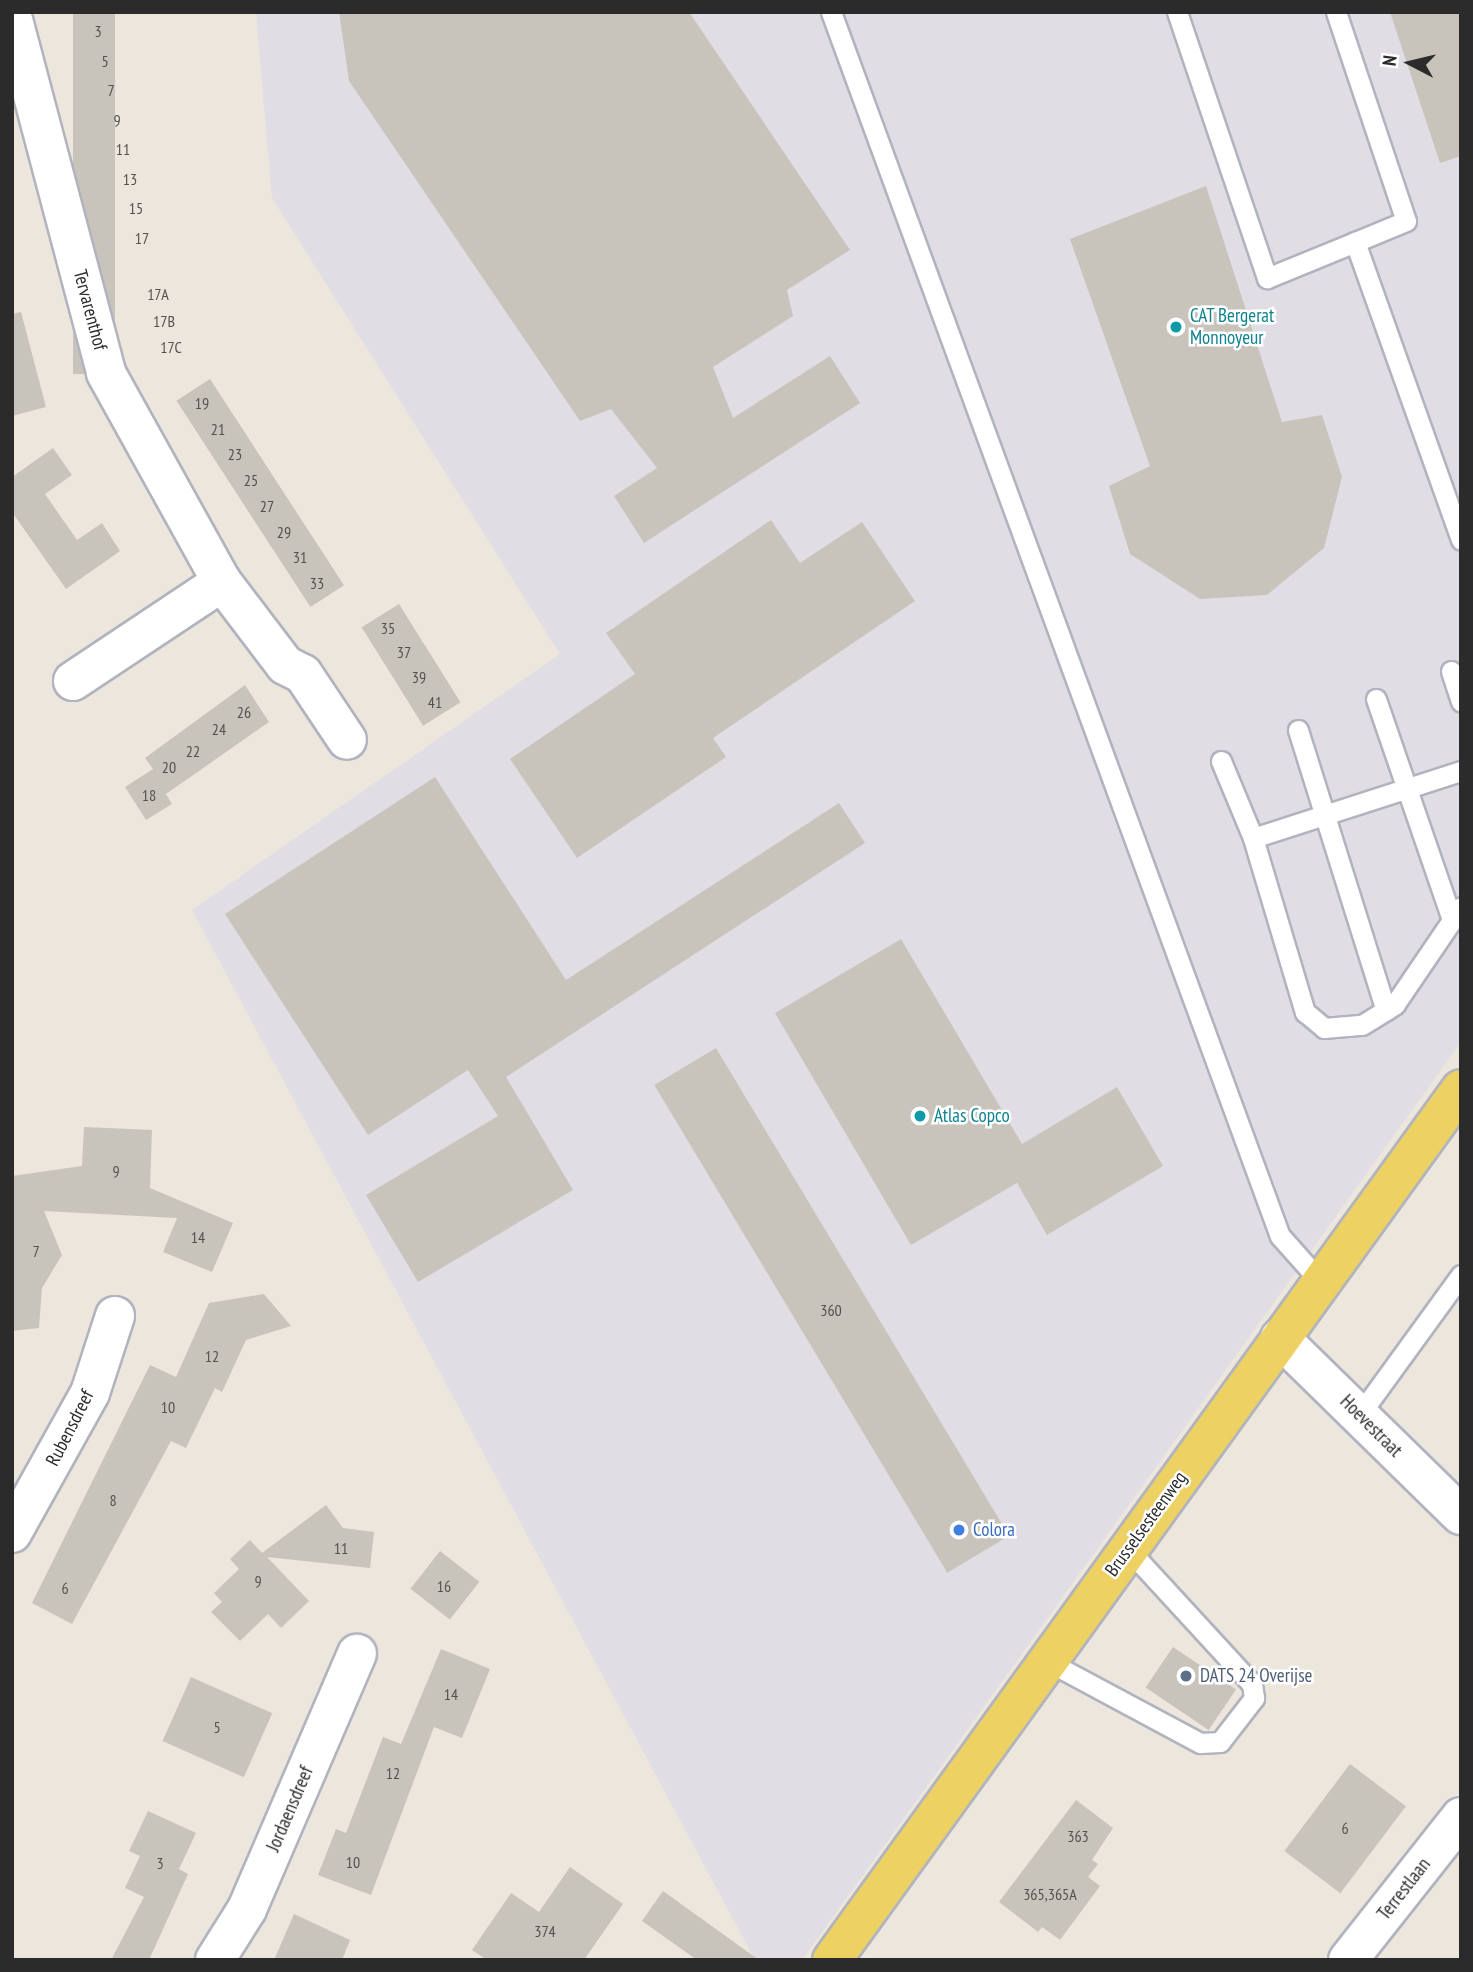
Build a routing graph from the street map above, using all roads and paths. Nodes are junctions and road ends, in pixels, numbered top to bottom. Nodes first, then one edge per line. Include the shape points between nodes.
1 (831, 12) edge
2 (1177, 12) edge
3 (1336, 12) edge
4 (12, 16) edge
5 (1354, 242) junction
6 (1461, 540) edge
7 (222, 582) junction
8 (1451, 671) dead end
9 (73, 681) dead end
10 (1376, 699) dead end
11 (1461, 701) edge
12 (1298, 730) dead end
13 (347, 740) dead end
14 (1221, 761) dead end
15 (1461, 771) edge
16 (1406, 788) junction
17 (1323, 816) junction
18 (1252, 838) junction
19 (1456, 914) edge
20 (1386, 1010) junction
21 (1461, 1088) edge
22 (1461, 1275) edge
23 (1321, 1282) junction
24 (115, 1316) dead end
25 (1280, 1338) junction
26 (1360, 1414) junction
27 (1461, 1515) edge
28 (12, 1533) edge
29 (1128, 1549) junction
30 (357, 1654) dead end
31 (1047, 1661) junction
32 (1461, 1817) edge
33 (215, 1960) edge
34 (832, 1960) edge
35 (1348, 1960) edge

1 - 23 lane via 1280,1236
2 - 5 lane via 1267,278
3 - 5 lane via 1406,221
4 - 7 street, Tervarenthof via 106,373
5 - 6 lane
7 - 9 street
7 - 13 street, Tervarenthof via 285,666 303,674
8 - 11 lane
10 - 16 lane
12 - 17 lane
14 - 18 lane
15 - 16 lane
16 - 17 lane
16 - 19 lane
17 - 18 lane
17 - 20 lane
18 - 20 lane via 1305,1012 1324,1028 1362,1025
19 - 20 lane via 1395,1004
21 - 23 main road, Brusselsesteenweg
22 - 26 lane
23 - 25 main road, Brusselsesteenweg
24 - 28 street, Rubensdreef via 90,1392
25 - 26 street, Hoevestraat
25 - 29 main road, Brusselsesteenweg
26 - 27 street, Hoevestraat
29 - 31 main road, Brusselsesteenweg
29 - 31 lane via 1252,1684 1254,1698 1220,1742 1200,1743
30 - 33 street, Jordaensdreef via 247,1909
31 - 34 main road, Brusselsesteenweg
32 - 35 street, Terrestlaan

